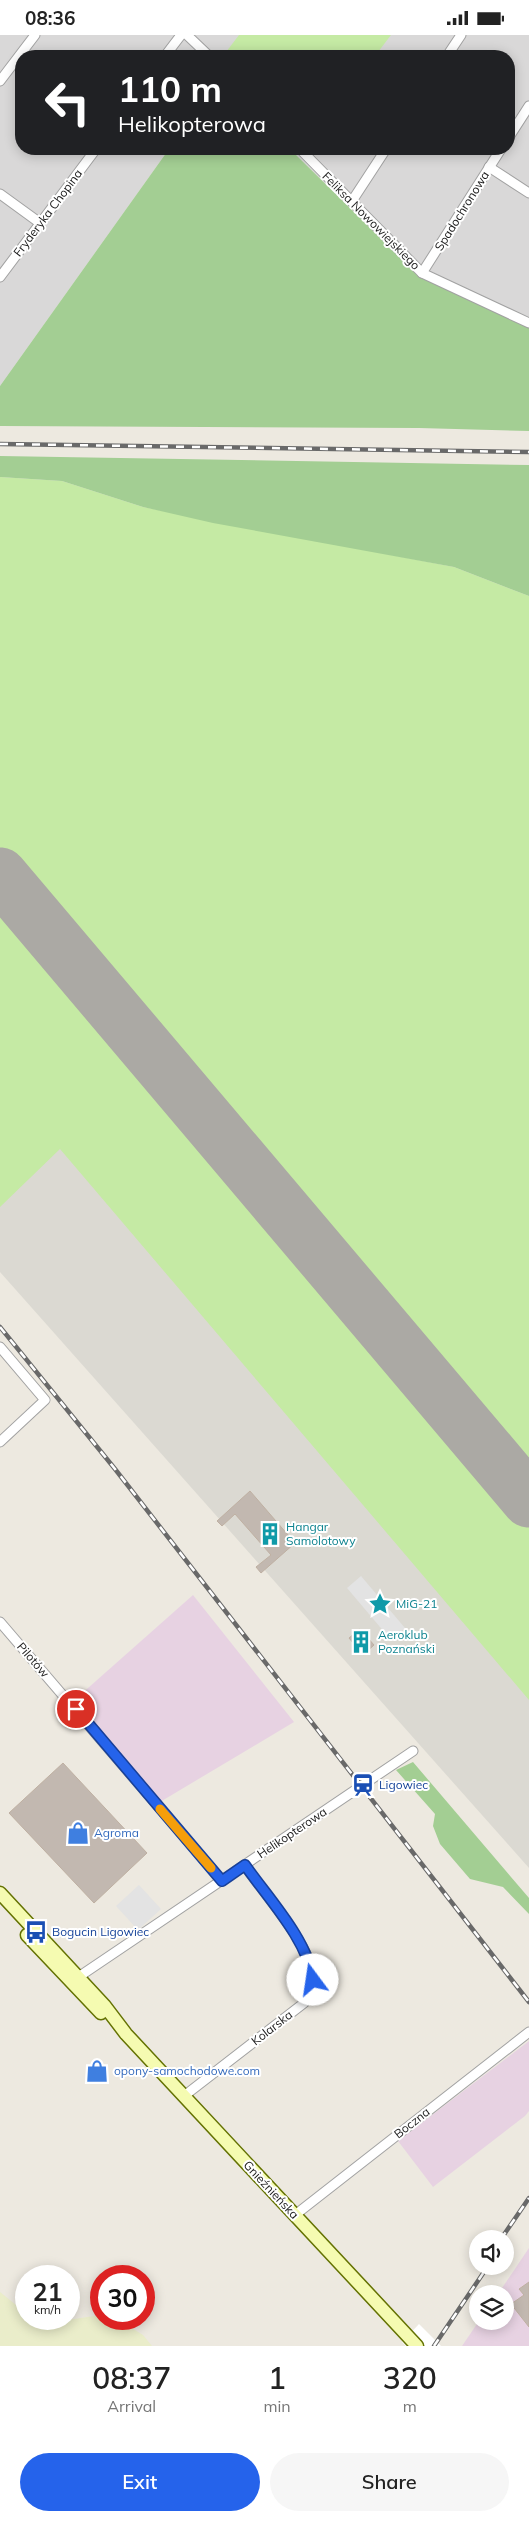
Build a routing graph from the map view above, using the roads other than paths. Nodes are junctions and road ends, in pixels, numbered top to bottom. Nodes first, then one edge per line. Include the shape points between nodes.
1 (35, 35) edge
2 (181, 35) edge
3 (187, 35) edge
4 (461, 35) edge
5 (24, 50) edge
6 (170, 50) edge
7 (202, 50) edge
8 (451, 50) edge
9 (15, 61) edge
10 (0, 81) edge
11 (529, 106) edge
12 (515, 121) edge
13 (91, 155) edge
14 (306, 155) edge
15 (382, 155) edge
16 (497, 155) edge
17 (489, 167) junction
18 (529, 193) edge
19 (0, 194) edge
20 (352, 201) junction
21 (40, 223) junction
22 (422, 273) junction
23 (0, 277) edge
24 (529, 323) edge
25 (0, 1347) edge
26 (0, 1442) edge
27 (0, 1622) edge
28 (413, 1751) dead end
29 (245, 1865) junction
30 (222, 1881) junction
31 (0, 1893) edge
32 (0, 1906) edge
33 (75, 1980) junction
34 (529, 2032) edge
35 (184, 2096) junction
36 (295, 2215) junction
37 (417, 2346) edge

1 - 5 street
2 - 6 street
3 - 7 street
4 - 8 street
9 - 10 street
11 - 12 street
13 - 21 street, Fryderyka Chopina
14 - 20 street, Feliksa Nowowiejskiego
15 - 20 street
16 - 17 street, Spadochronowa
17 - 18 street
17 - 22 street, Spadochronowa
19 - 21 street
20 - 22 street, Feliksa Nowowiejskiego
21 - 23 street, Fryderyka Chopina
22 - 24 street, Feliksa Nowowiejskiego
25 - 26 street via 45,1400
27 - 30 street, Pilotów
28 - 29 street, Helikopterowa
29 - 30 street, Helikopterowa
29 - 35 street, Kolarska via 304,1949 311,1965 311,1995
30 - 33 street, Helikopterowa
31 - 33 main road, Gnieźnieńska
32 - 33 main road, Gnieźnieńska
33 - 35 main road, Gnieźnieńska via 91,2003 126,2034
34 - 36 street, Boczna
35 - 36 main road, Gnieźnieńska
36 - 37 main road, Gnieźnieńska

